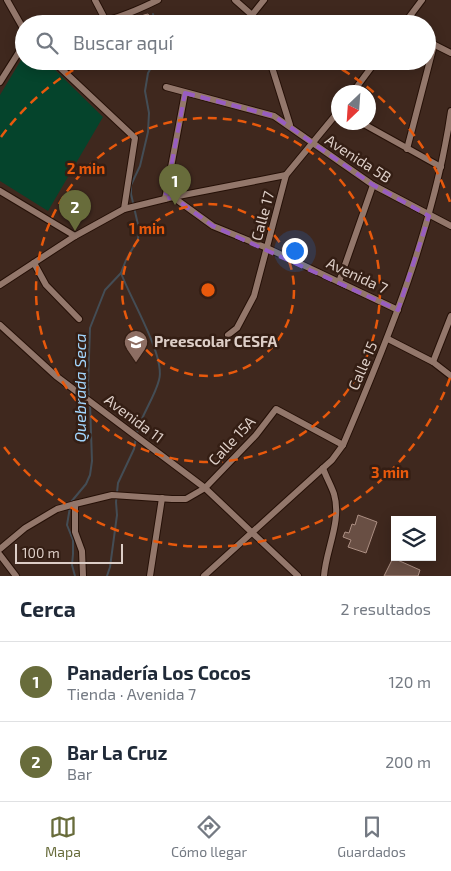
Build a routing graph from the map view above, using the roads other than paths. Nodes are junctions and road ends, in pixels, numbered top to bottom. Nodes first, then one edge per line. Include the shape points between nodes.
1 (7, 0) edge
2 (95, 0) edge
3 (158, 0) edge
4 (235, 0) edge
5 (264, 0) edge
6 (422, 0) edge
7 (16, 15) edge
8 (103, 15) edge
9 (124, 15) edge
10 (252, 15) joint
11 (411, 15) edge
12 (436, 46) edge
13 (451, 54) edge
14 (15, 58) edge
15 (62, 70) edge
16 (273, 70) edge
17 (369, 70) edge
18 (424, 70) edge
19 (0, 82) edge
20 (358, 85) edge
21 (166, 87) dead end
22 (186, 93) junction
23 (451, 110) edge
24 (331, 121) edge
25 (290, 125) junction
26 (374, 130) edge
27 (450, 132) edge
28 (313, 144) junction
29 (407, 148) junction
30 (441, 167) junction
31 (286, 175) junction
32 (373, 185) junction
33 (0, 191) edge
34 (173, 197) junction
35 (165, 199) junction
36 (124, 209) junction
37 (428, 216) junction
38 (451, 226) edge
39 (76, 236) junction
40 (267, 248) junction
41 (34, 264) junction
42 (339, 282) junction
43 (0, 285) edge
44 (398, 310) junction
45 (451, 316) edge
46 (79, 319) dead end
47 (0, 325) edge
48 (228, 335) dead end
49 (388, 339) junction
50 (433, 362) junction
51 (451, 376) edge
52 (343, 445) junction
53 (323, 468) junction
54 (205, 488) junction
55 (162, 498) junction
56 (75, 504) junction
57 (253, 532) junction
58 (0, 549) edge
59 (0, 555) edge
60 (16, 576) edge
61 (83, 576) edge
62 (150, 576) edge
63 (204, 576) edge
64 (298, 576) edge
65 (324, 576) edge

1 - 7 street
2 - 8 street
3 - 9 street
4 - 10 street
5 - 10 street
6 - 11 street
12 - 13 street
14 - 19 street
15 - 36 street via 134,138
16 - 25 street
17 - 20 street
18 - 29 street
21 - 22 street, Avenida 5B
22 - 25 street, Avenida 5B via 274,116
22 - 35 street
23 - 27 street, Calle 15
24 - 28 street, Calle 17
25 - 28 street, Avenida 5B
26 - 29 street
27 - 30 street, Calle 15
28 - 31 street, Calle 17
28 - 32 street, Avenida 5B
29 - 30 street
30 - 37 street, Calle 15
31 - 34 street
31 - 40 street, Calle 17
32 - 37 street, Avenida 5B
32 - 42 street
33 - 39 street
34 - 35 street
34 - 40 street, Avenida 7 via 213,226
35 - 36 street
36 - 39 street
37 - 38 street, Avenida 5B
37 - 44 street, Calle 15
39 - 41 street
40 - 42 street, Avenida 7
40 - 48 street, Calle 17 via 254,296 237,328
41 - 43 street
41 - 46 street via 46,285
42 - 44 street, Avenida 7
44 - 49 street, Calle 15
45 - 50 street
47 - 54 street, Avenida 11 via 56,376
49 - 50 street
49 - 52 street, Calle 15
50 - 51 street
52 - 53 street, Calle 15
52 - 54 street, Calle 15A via 276,409 256,435
53 - 57 street, Calle 15
53 - 65 street via 334,494 336,514
54 - 55 street via 186,498
54 - 57 street, Avenida 11
55 - 56 street via 112,495
55 - 62 street
56 - 58 street via 57,509 25,528
56 - 61 street via 75,532 82,551
57 - 63 street, Calle 15
57 - 64 street, Avenida 11
59 - 60 street

